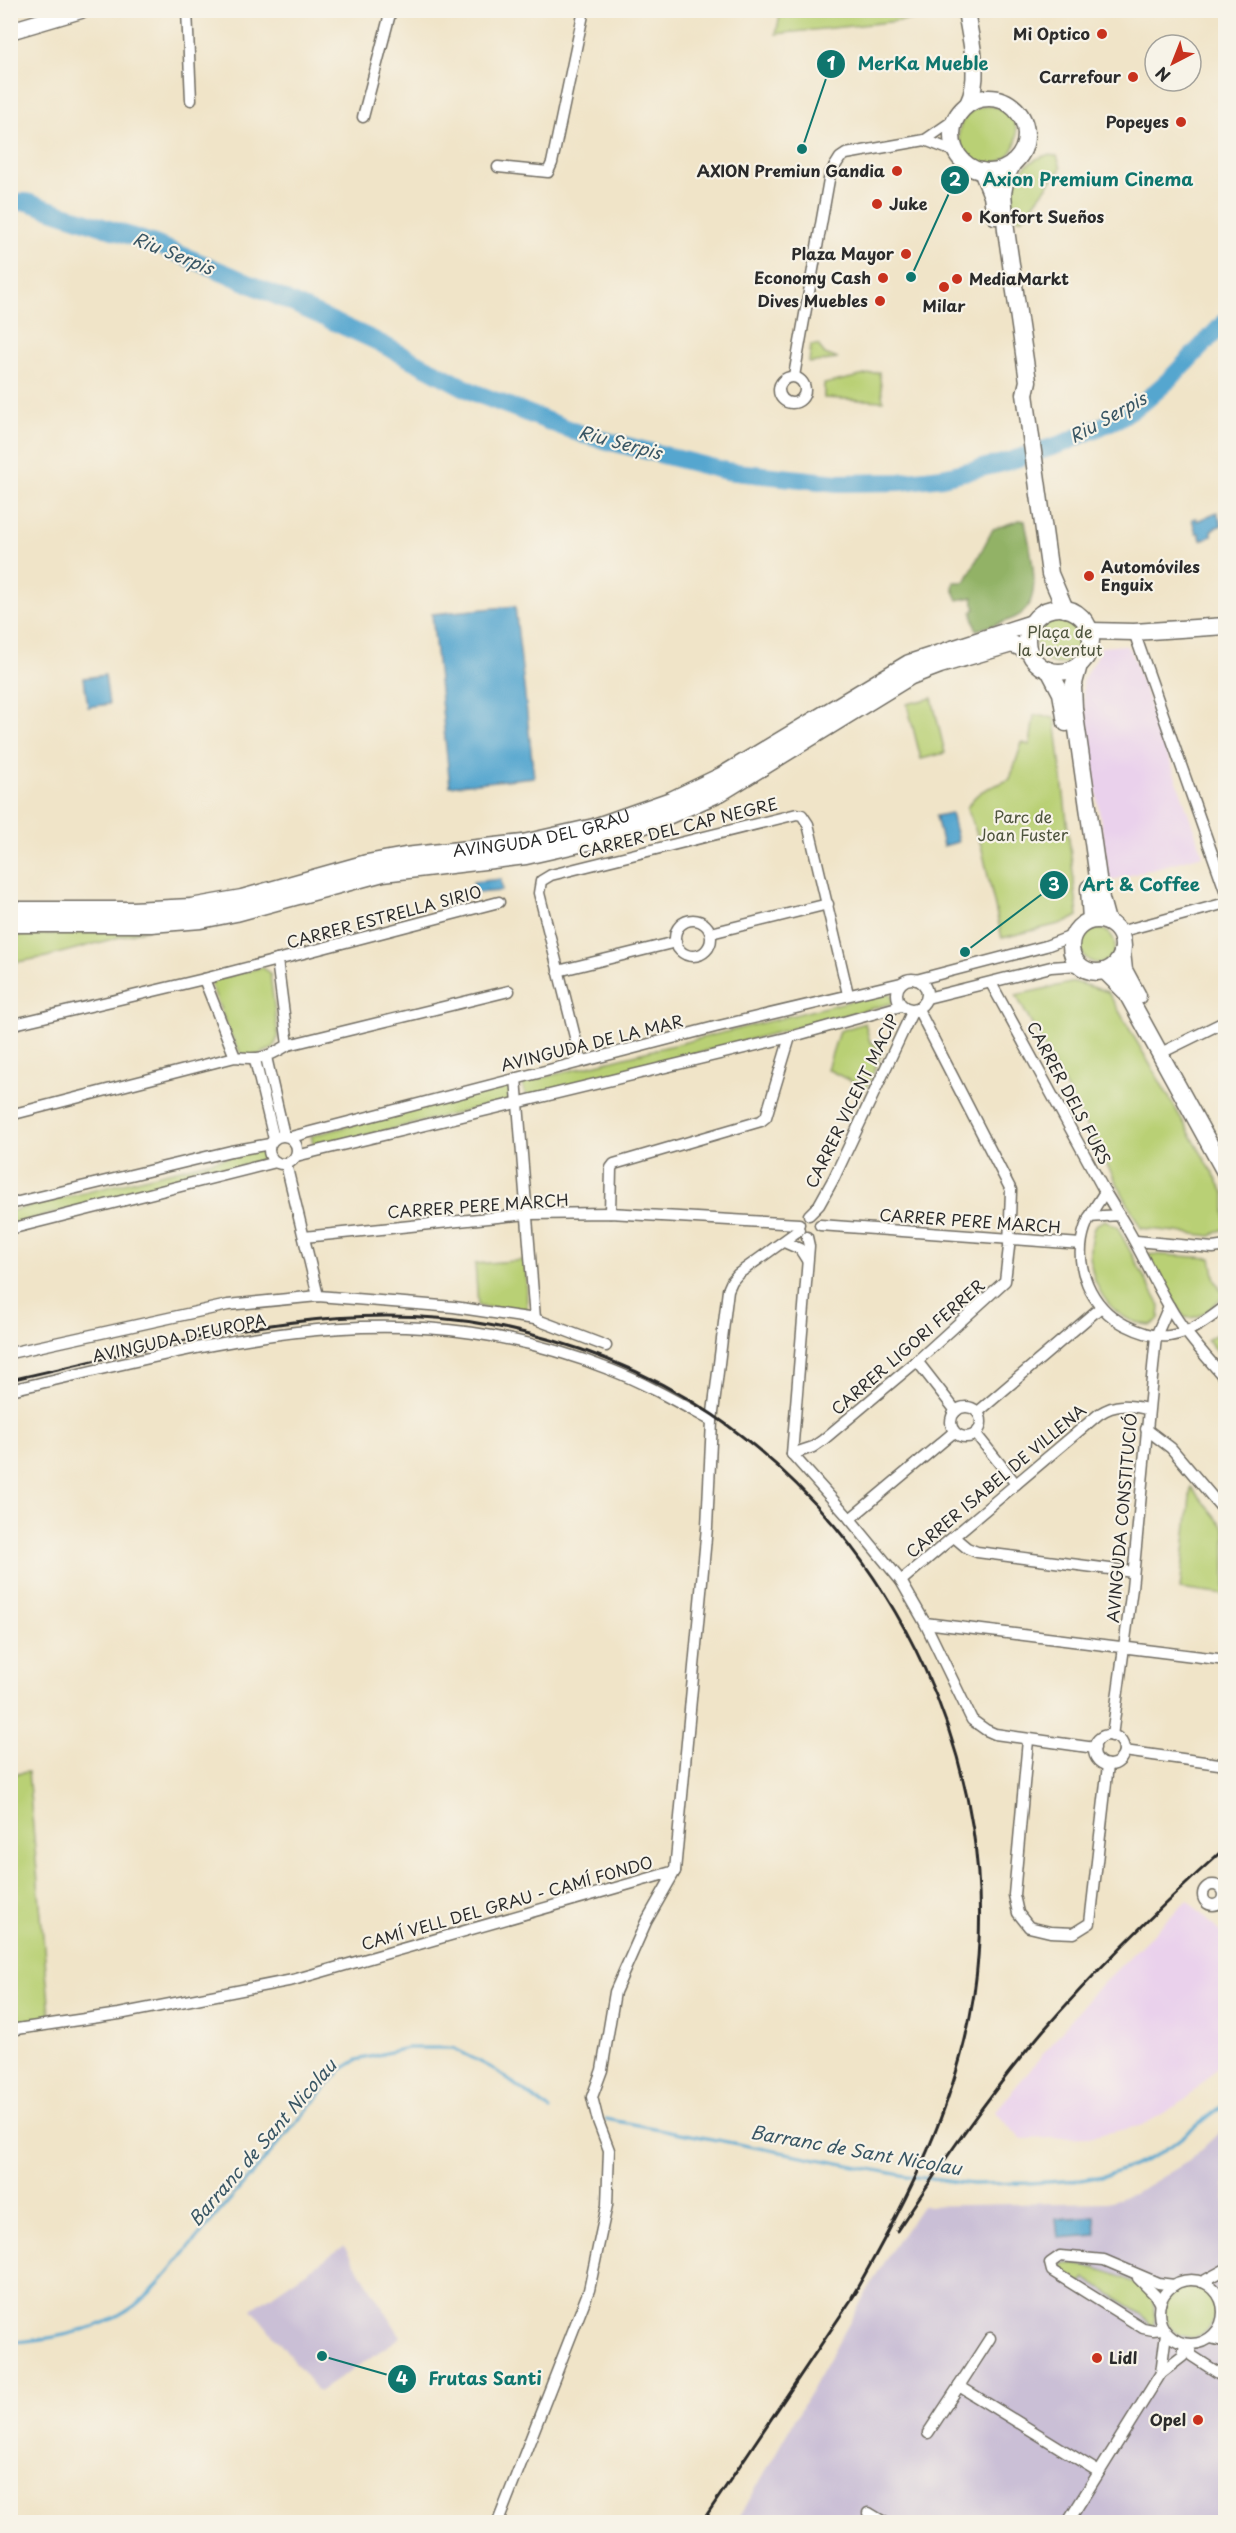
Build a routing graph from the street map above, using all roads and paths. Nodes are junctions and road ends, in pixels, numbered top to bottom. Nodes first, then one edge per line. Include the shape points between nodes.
1 (81, 10) edge
2 (188, 10) edge
3 (391, 10) edge
4 (584, 10) edge
5 (966, 10) edge
6 (976, 10) edge
7 (10, 31) edge
8 (191, 100) dead end
9 (999, 100) junction
10 (968, 104) junction
11 (363, 117) dead end
12 (954, 120) junction
13 (925, 141) junction
14 (956, 152) junction
15 (1013, 163) junction
16 (498, 167) dead end
17 (982, 171) junction
18 (794, 376) dead end
19 (1025, 394) junction
20 (1051, 579) junction
21 (1065, 609) junction
22 (1034, 620) junction
23 (1226, 626) edge
24 (1090, 631) junction
25 (1134, 632) junction
26 (1029, 651) junction
27 (1079, 665) junction
28 (1048, 670) junction
29 (1226, 893) edge
30 (500, 902) dead end
31 (1226, 903) edge
32 (828, 904) junction
33 (10, 910) edge
34 (10, 924) edge
35 (1106, 925) junction
36 (711, 933) junction
37 (1072, 936) junction
38 (676, 942) junction
39 (1122, 952) junction
40 (277, 960) junction
41 (1079, 965) junction
42 (558, 971) junction
43 (1105, 971) junction
44 (204, 979) junction
45 (916, 980) junction
46 (992, 982) junction
47 (901, 983) junction
48 (508, 991) dead end
49 (848, 994) junction
50 (927, 998) junction
51 (901, 1006) junction
52 (915, 1009) junction
53 (1226, 1021) edge
54 (10, 1025) edge
55 (790, 1037) junction
56 (288, 1045) junction
57 (1167, 1050) junction
58 (235, 1057) junction
59 (261, 1058) junction
60 (582, 1061) junction
61 (516, 1078) junction
62 (519, 1103) junction
63 (14, 1114) dead end
64 (280, 1139) junction
65 (296, 1156) junction
66 (1226, 1158) edge
67 (281, 1163) junction
68 (1226, 1174) edge
69 (1105, 1192) junction
70 (10, 1204) edge
71 (610, 1213) junction
72 (527, 1214) junction
73 (1119, 1215) junction
74 (1089, 1217) junction
75 (816, 1220) junction
76 (10, 1229) edge
77 (805, 1235) junction
78 (304, 1237) junction
79 (1010, 1239) junction
80 (785, 1241) junction
81 (1136, 1241) junction
82 (1081, 1244) junction
83 (1226, 1246) edge
84 (807, 1260) junction
85 (318, 1296) junction
86 (1168, 1306) junction
87 (1226, 1306) edge
88 (1101, 1307) junction
89 (535, 1319) junction
90 (1186, 1332) junction
91 (1156, 1336) junction
92 (606, 1346) dead end
93 (10, 1353) edge
94 (917, 1361) junction
95 (1226, 1380) edge
96 (10, 1390) edge
97 (1148, 1409) junction
98 (956, 1411) junction
99 (978, 1412) junction
100 (712, 1421) junction
101 (1146, 1429) junction
102 (954, 1432) junction
103 (976, 1434) junction
104 (792, 1454) junction
105 (1016, 1484) junction
106 (1226, 1513) edge
107 (850, 1518) junction
108 (954, 1537) junction
109 (1133, 1572) junction
110 (901, 1581) junction
111 (925, 1623) junction
112 (1124, 1648) junction
113 (1226, 1660) edge
114 (1112, 1736) junction
115 (1028, 1740) junction
116 (1095, 1748) junction
117 (1124, 1751) junction
118 (1108, 1765) junction
119 (1226, 1765) edge
120 (675, 1870) junction
121 (1221, 1883) edge
122 (1222, 1907) edge
123 (10, 2030) edge
124 (1226, 2269) edge
125 (1134, 2273) junction
126 (1202, 2282) junction
127 (1174, 2285) junction
128 (1224, 2301) edge
129 (1160, 2304) junction
130 (1224, 2322) edge
131 (1143, 2328) junction
132 (1164, 2331) junction
133 (990, 2338) dead end
134 (1211, 2338) junction
135 (1226, 2342) edge
136 (1187, 2344) junction
137 (1162, 2353) junction
138 (1205, 2365) junction
139 (1161, 2373) junction
140 (1226, 2378) edge
141 (959, 2386) junction
142 (928, 2433) dead end
143 (1099, 2472) junction
144 (869, 2513) dead end
145 (498, 2523) edge
146 (884, 2523) edge
147 (1068, 2523) edge

1 - 7 main road
2 - 8 street
3 - 11 street
4 - 16 street via 548,172
5 - 10 main road via 975,74 974,93
6 - 9 main road via 984,73
9 - 10 main road via 989,98
9 - 15 main road via 1019,114 1024,125 1023,148
10 - 12 main road
12 - 13 street
12 - 14 main road
13 - 14 street
13 - 18 street via 849,153 840,158 830,174
14 - 17 main road via 962,161
15 - 17 main road via 999,171
15 - 19 main road via 1003,193 1028,381
17 - 19 main road via 992,196 1018,384
19 - 20 main road
20 - 21 main road
20 - 22 main road
21 - 22 main road via 1045,612
21 - 24 main road via 1080,616
22 - 26 main road via 1028,633
22 - 33 main road, AVINGUDA DEL GRAU via 909,663 715,779 644,811 583,830 524,843 367,863 242,898 191,907
23 - 25 main road
24 - 25 main road
24 - 27 main road via 1088,653
25 - 29 street
26 - 28 main road
26 - 34 main road, AVINGUDA DEL GRAU via 1012,644 911,676 722,792 661,819 604,838 526,856 383,873 201,920
27 - 28 main road via 1059,672
27 - 35 main road via 1073,687 1074,708
28 - 35 main road via 1061,693 1091,899
30 - 40 street, CARRER ESTRELLA SIRIO
31 - 35 street
32 - 36 street
32 - 42 street, CARRER DEL CAP NEGRE via 808,824 797,814 541,881 538,889
32 - 49 street
35 - 37 main road via 1083,923
35 - 39 main road
36 - 38 street via 707,950 696,955 684,952
36 - 38 street via 703,922 690,920 680,926
37 - 41 main road via 1072,952
37 - 45 street
38 - 42 street
39 - 43 main road via 1116,964
39 - 57 main road via 1124,970
40 - 44 street, CARRER ESTRELLA SIRIO
40 - 56 street
41 - 43 main road via 1091,971
41 - 46 street via 1052,967
42 - 60 street
43 - 68 main road via 1126,992
44 - 54 street, CARRER ESTRELLA SIRIO
44 - 58 street
45 - 47 street
45 - 50 street via 924,985
46 - 50 street
46 - 69 street, CARRER DELS FURS
47 - 49 street, AVINGUDA DE LA MAR
47 - 51 street via 896,996
48 - 56 street
49 - 60 street, AVINGUDA DE LA MAR
50 - 52 street
51 - 52 street
51 - 55 street
52 - 75 street, CARRER VICENT MACIP via 819,1206
52 - 79 street, CARRER LIGORI FERRER via 1011,1190
53 - 57 street
55 - 62 street
55 - 71 street via 766,1117 614,1164
56 - 59 street
57 - 66 main road
58 - 59 street
58 - 63 street
59 - 64 street
60 - 61 street, AVINGUDA DE LA MAR
61 - 62 street
61 - 64 street, AVINGUDA DE LA MAR
62 - 65 street
62 - 72 street
64 - 65 street via 297,1145
64 - 67 street via 271,1157
64 - 70 street, AVINGUDA DE LA MAR
65 - 67 street
67 - 76 street
67 - 78 street
69 - 73 street
69 - 74 street, CARRER DELS FURS
71 - 72 street, CARRER PERE MARCH
71 - 77 street, CARRER PERE MARCH
72 - 78 street, CARRER PERE MARCH
72 - 89 street
73 - 74 street
73 - 81 street
74 - 82 street, CARRER DELS FURS
75 - 77 street
75 - 77 street, CARRER VICENT MACIP via 802,1217
75 - 79 street, CARRER PERE MARCH
77 - 80 street
77 - 84 street
78 - 85 street
79 - 82 street, CARRER PERE MARCH
79 - 94 street, CARRER LIGORI FERRER via 1005,1281
80 - 84 street
80 - 100 street, CAMÍ VELL DEL GRAU - CAMÍ FONDO via 734,1278 728,1290
81 - 83 street
81 - 86 street
82 - 88 street, CARRER DELS FURS via 1084,1273
84 - 104 street
85 - 89 street via 454,1307
85 - 93 street via 228,1305
86 - 90 street
86 - 91 street, AVINGUDA CONSTITUCIÓ
87 - 90 street
88 - 91 street, CARRER DELS FURS via 1121,1323
88 - 99 street
89 - 92 street
90 - 91 street, CARRER DELS FURS
90 - 95 street
91 - 97 street, AVINGUDA CONSTITUCIÓ
94 - 98 street
94 - 104 street, CARRER LIGORI FERRER via 824,1440
96 - 100 street, AVINGUDA D'EUROPA via 227,1341 306,1330 397,1325 470,1332 526,1343 631,1378
97 - 101 street, AVINGUDA CONSTITUCIÓ
97 - 105 street, CARRER ISABEL DE VILLENA via 1125,1404 1105,1410
98 - 99 street via 969,1407
98 - 102 street via 951,1421
99 - 103 street via 982,1423
100 - 120 street, CAMÍ VELL DEL GRAU - CAMÍ FONDO via 707,1527
101 - 106 street via 1171,1448
101 - 109 street, AVINGUDA CONSTITUCIÓ
102 - 103 street via 963,1437
102 - 107 street
103 - 105 street
104 - 107 street
105 - 108 street, CARRER ISABEL DE VILLENA
107 - 110 street
108 - 109 street via 977,1552
108 - 110 street, CARRER ISABEL DE VILLENA
109 - 112 street, AVINGUDA CONSTITUCIÓ
110 - 111 street
111 - 112 street
111 - 115 street via 972,1720 995,1734
112 - 113 street
112 - 114 street, AVINGUDA CONSTITUCIÓ
114 - 116 street via 1103,1737
114 - 117 street via 1122,1743
115 - 116 street
115 - 118 street via 1014,1895 1018,1913 1029,1927 1074,1933 1090,1923
116 - 118 street via 1096,1757
117 - 118 street via 1117,1763
117 - 119 street
120 - 123 street, CAMÍ VELL DEL GRAU - CAMÍ FONDO via 293,1980 119,2014
120 - 145 street via 646,1922 615,1992 602,2070 592,2097 609,2150 607,2205 589,2290
121 - 122 street
121 - 122 street via 1208,1887 1203,1895 1207,1903
124 - 126 street
125 - 127 street
125 - 129 street
125 - 131 street via 1090,2258 1060,2256 1050,2263 1052,2271
126 - 127 street via 1185,2280
126 - 128 street
127 - 129 street
128 - 130 street
129 - 132 street
130 - 134 street
131 - 132 street
131 - 137 street
132 - 136 street
132 - 137 street
133 - 141 street
134 - 135 street
134 - 136 street
136 - 138 street via 1192,2356
136 - 139 street via 1183,2356
137 - 139 street
138 - 139 street via 1186,2364
138 - 140 street
139 - 143 street
141 - 142 street
141 - 143 street
143 - 147 street
144 - 146 street

